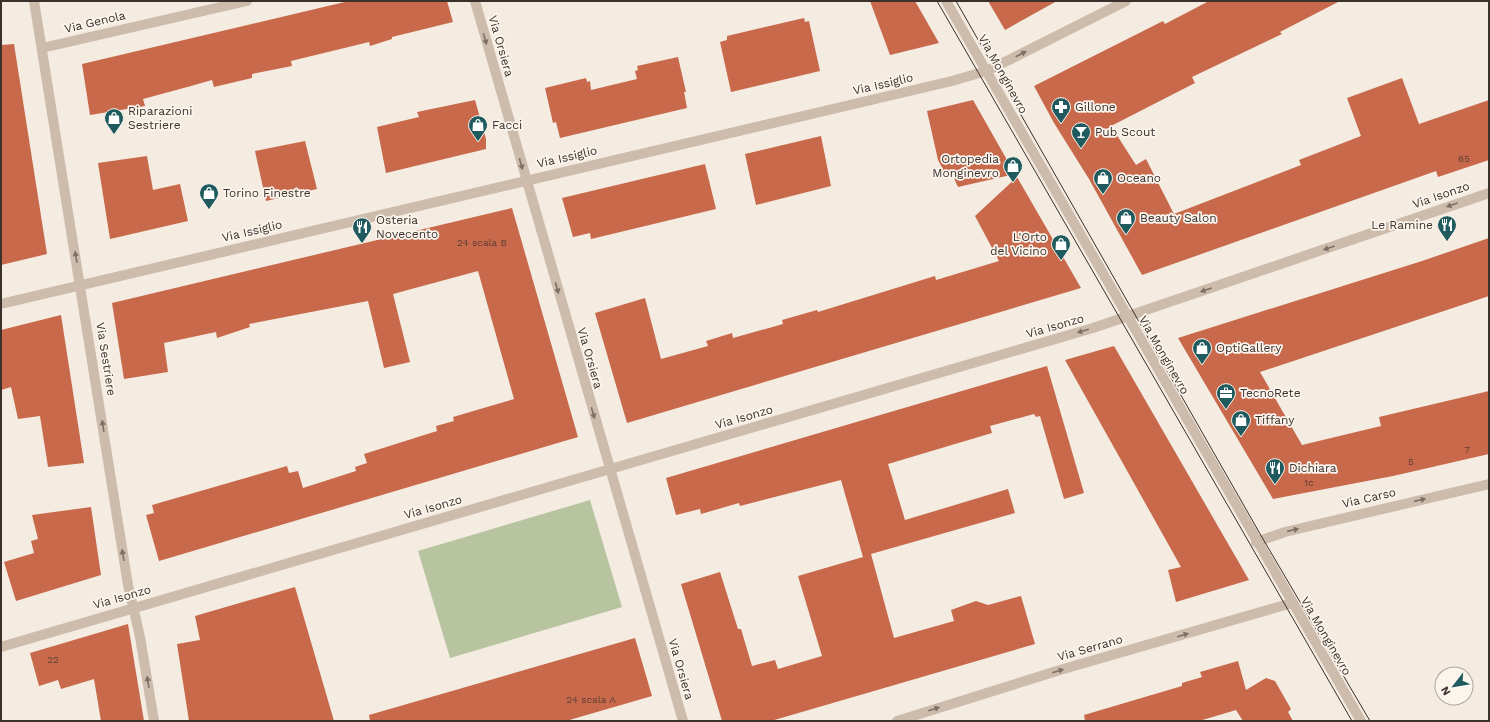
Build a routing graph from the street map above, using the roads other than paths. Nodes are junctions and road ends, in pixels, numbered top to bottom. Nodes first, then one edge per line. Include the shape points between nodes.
1 (34, 1) edge
2 (247, 1) edge
3 (475, 1) edge
4 (946, 1) edge
5 (1126, 1) edge
6 (42, 48) junction
7 (986, 71) junction
8 (525, 180) junction
9 (1489, 192) edge
10 (81, 284) junction
11 (1, 304) edge
12 (1128, 317) junction
13 (609, 470) junction
14 (1489, 484) edge
15 (1256, 542) junction
16 (1292, 604) junction
17 (134, 607) junction
18 (1, 647) edge
19 (154, 721) edge
20 (683, 721) edge
21 (897, 721) edge
22 (1361, 721) edge

1 - 6 street, Via Sestriere
2 - 6 street, Via Genola
3 -> 8 street, Via Orsiera
4 - 7 street, Via Monginevro
7 -> 5 street, Via Issiglio
10 -> 6 street, Via Sestriere
7 - 8 street, Via Issiglio
7 - 12 street, Via Monginevro
8 - 10 street, Via Issiglio
8 -> 13 street, Via Orsiera
9 -> 12 street, Via Isonzo
10 - 11 street, Via Issiglio
17 -> 10 street, Via Sestriere via 128,585
12 -> 13 street, Via Isonzo
12 - 15 street, Via Monginevro
13 - 17 street, Via Isonzo
13 - 20 street, Via Orsiera
15 -> 14 street, Via Carso via 1285,532
15 - 16 street, Via Monginevro
21 -> 16 street, Via Serrano via 1060,670
16 - 22 street, Via Monginevro
17 - 18 street, Via Isonzo
19 -> 17 street, Via Sestriere

